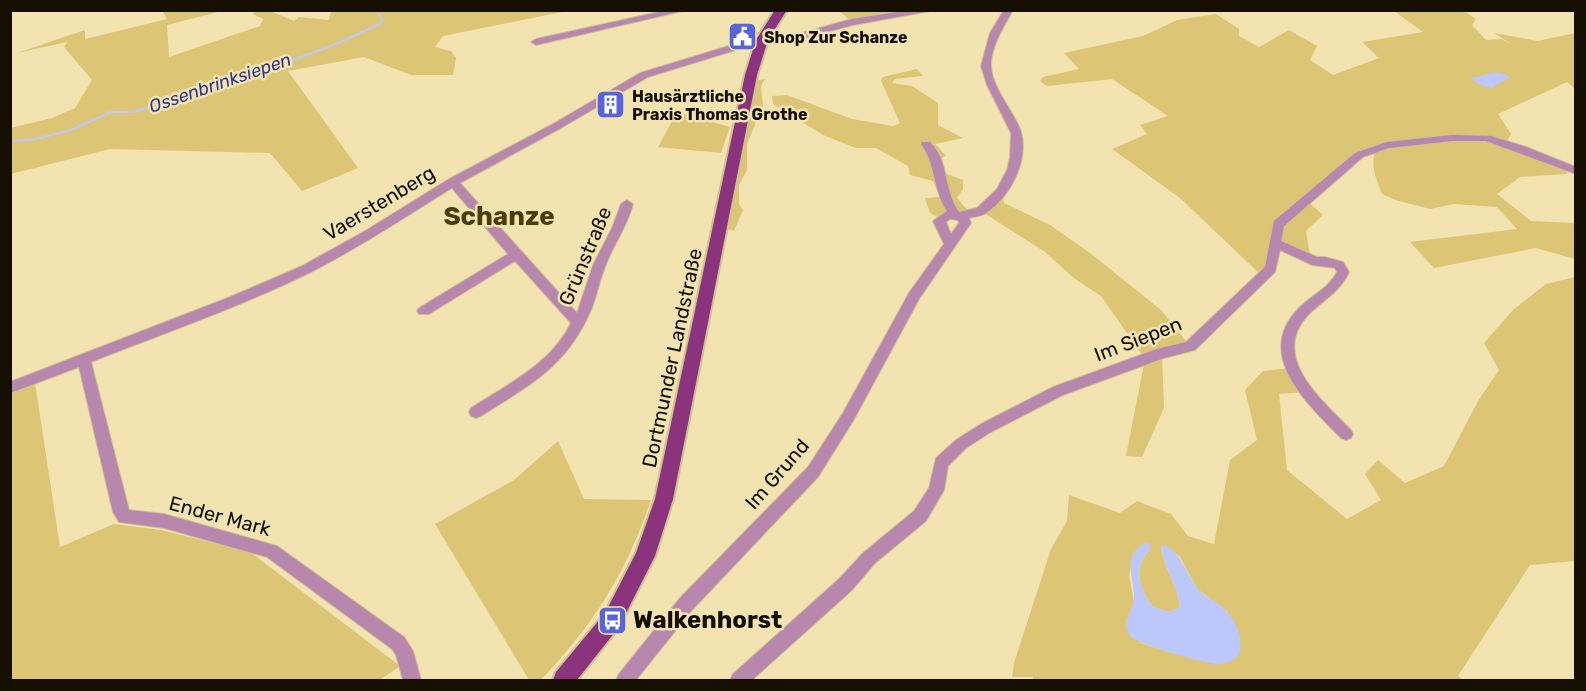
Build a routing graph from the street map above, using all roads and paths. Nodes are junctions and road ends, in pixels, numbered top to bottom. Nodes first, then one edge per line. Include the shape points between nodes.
1 (683, 10) edge
2 (782, 10) edge
3 (933, 10) edge
4 (1010, 10) edge
5 (761, 39) junction
6 (536, 42) dead end
7 (926, 144) dead end
8 (1575, 171) edge
9 (453, 182) junction
10 (627, 204) dead end
11 (959, 216) junction
12 (1275, 243) junction
13 (950, 244) junction
14 (516, 255) junction
15 (424, 311) dead end
16 (578, 322) junction
17 (84, 360) junction
18 (10, 388) edge
19 (476, 412) dead end
20 (1346, 434) dead end
21 (412, 681) edge
22 (564, 681) edge
23 (625, 681) edge
24 (738, 681) edge

1 - 6 street
2 - 5 main road, Dortmunder Landstraße
3 - 5 street, Vaerstenberg via 852,22 801,36
4 - 11 street via 995,33 986,66 1016,133 1016,157 998,195 981,211
5 - 9 street, Vaerstenberg via 629,82
5 - 22 main road, Dortmunder Landstraße via 664,499 645,556 612,620
7 - 11 street via 938,162 946,203
8 - 12 street, Im Siepen via 1487,138 1378,147 1359,155 1278,224
9 - 14 street, Grünstraße
9 - 17 street, Vaerstenberg via 306,269
10 - 16 street, Grünstraße via 624,220 600,263 586,312
11 - 13 street, Im Grund via 965,223
11 - 13 street via 948,215 939,221
12 - 20 street via 1317,262 1339,265 1343,272 1334,287 1300,314 1286,346 1295,376
12 - 24 street, Im Siepen via 1271,269 1190,346 1058,391 961,444 941,464 936,490 920,516 869,558 846,584
13 - 23 street, Im Grund via 914,296 813,472 686,604
14 - 15 street
14 - 16 street, Grünstraße
16 - 19 street, Grünstraße via 567,345 554,358
17 - 18 street, Vaerstenberg
17 - 21 street, Ender Mark via 125,517 164,521 272,550 398,643

